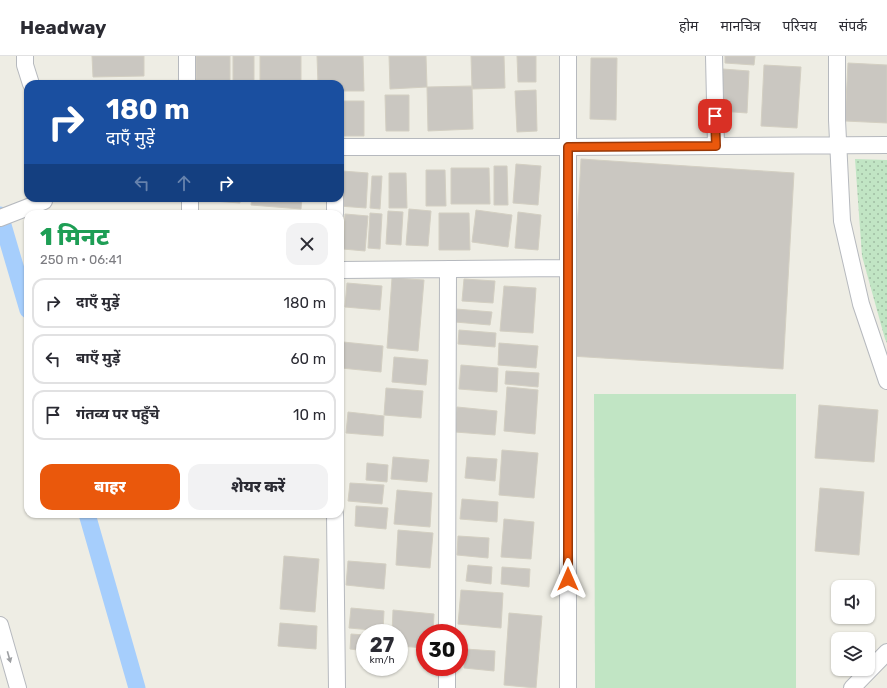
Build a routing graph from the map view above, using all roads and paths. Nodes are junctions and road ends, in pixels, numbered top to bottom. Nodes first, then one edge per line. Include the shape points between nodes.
1 (25, 56) edge
2 (187, 56) edge
3 (568, 56) edge
4 (714, 56) edge
5 (837, 56) edge
6 (30, 80) edge
7 (187, 80) edge
8 (887, 144) edge
9 (838, 145) junction
10 (716, 146) junction
11 (344, 147) edge
12 (568, 147) junction
13 (41, 202) edge
14 (0, 218) edge
15 (568, 268) junction
16 (448, 269) junction
17 (344, 270) edge
18 (887, 381) edge
19 (335, 518) edge
20 (447, 624) edge
21 (0, 625) edge
22 (887, 652) edge
23 (447, 676) edge
24 (18, 688) edge
25 (338, 688) edge
26 (447, 688) edge
27 (568, 688) edge
28 (852, 688) edge

1 - 6 street
2 - 7 street
3 - 12 street
4 - 10 street
5 - 9 street
8 - 9 street
9 - 10 street
9 - 18 street via 842,221 861,304
10 - 12 street
11 - 12 street
12 - 15 street
13 - 14 street
15 - 16 street
15 - 27 street
16 - 17 street
16 - 20 street
19 - 25 street
21 -> 24 street
22 - 28 street
23 - 26 street

